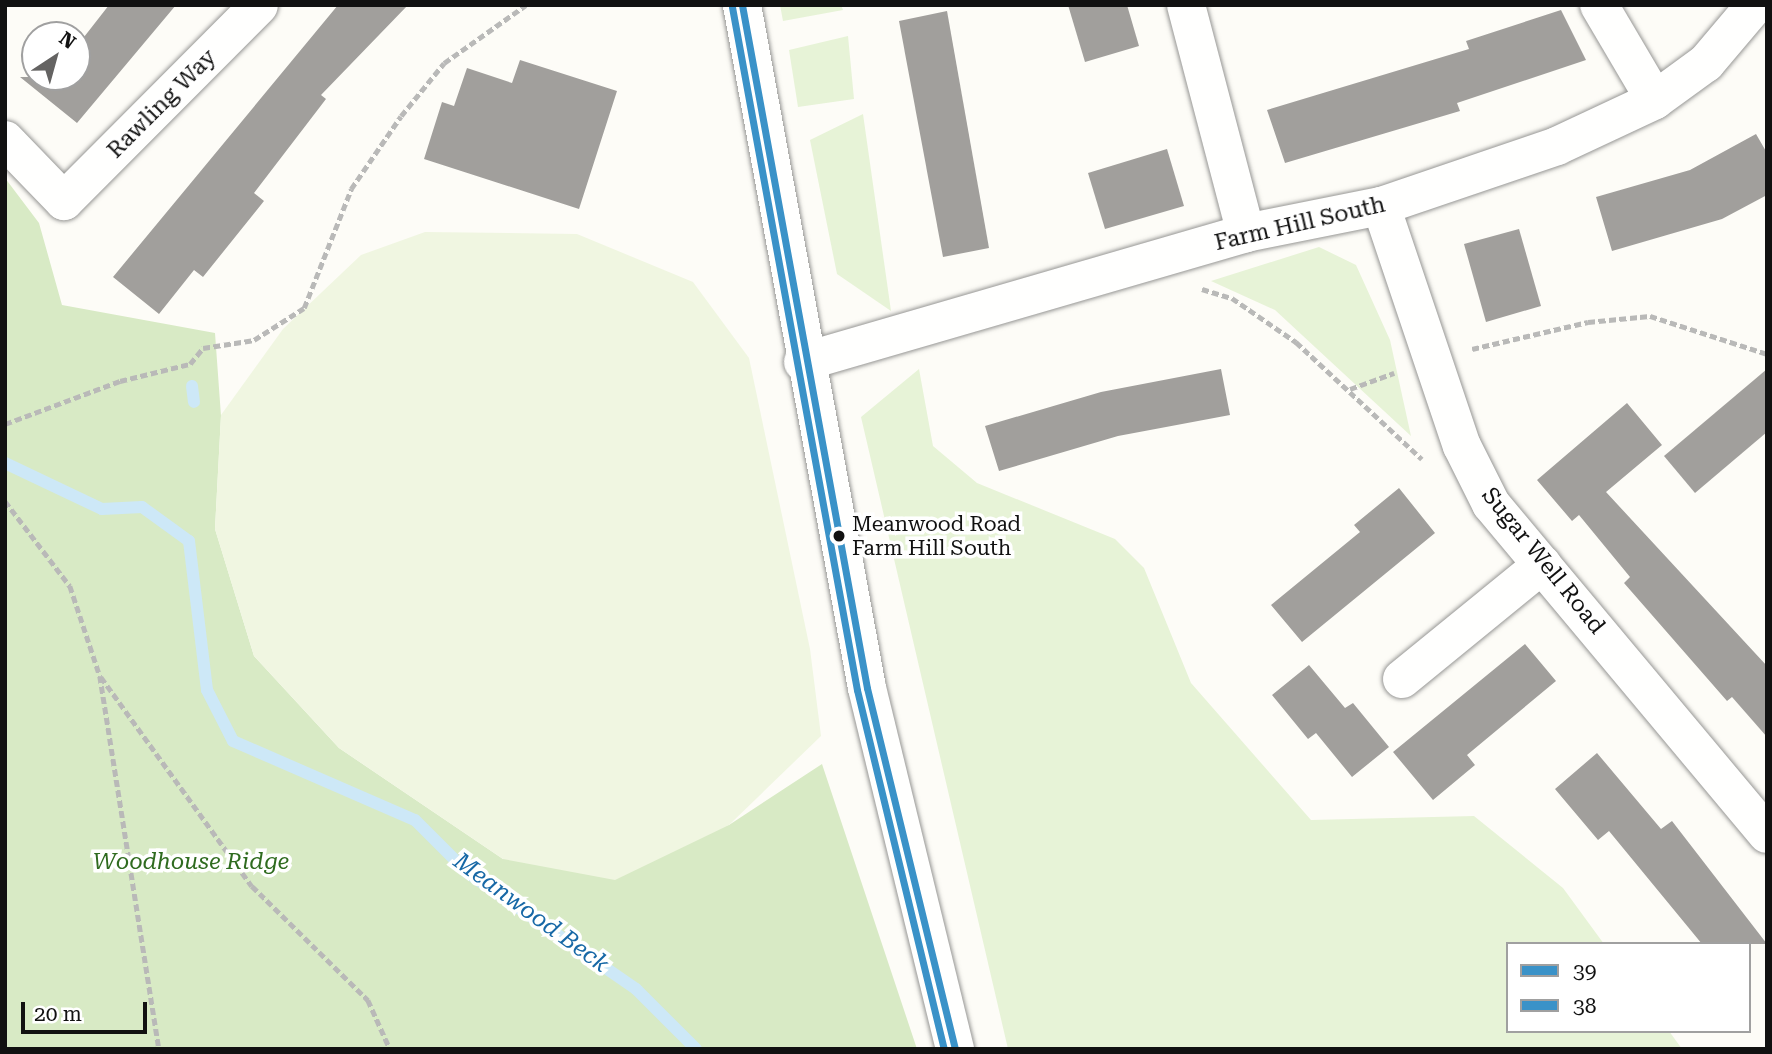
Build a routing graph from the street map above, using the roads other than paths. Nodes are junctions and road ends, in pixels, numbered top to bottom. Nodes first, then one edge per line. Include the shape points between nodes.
1 (258, 5) edge
2 (742, 5) edge
3 (1186, 5) edge
4 (1598, 5) edge
5 (1755, 5) edge
6 (1655, 100) junction
7 (5, 140) edge
8 (1381, 206) junction
9 (1246, 233) junction
10 (803, 362) junction
11 (1542, 565) junction
12 (1402, 679) dead end
13 (1767, 834) edge
14 (956, 1049) edge

1 - 7 street, Rawling Way via 64,201
2 - 10 street
3 - 9 street
4 - 6 street
5 - 6 street, Farm Hill South via 1706,63
6 - 8 street, Farm Hill South via 1557,146
8 - 9 street, Farm Hill South
8 - 11 street, Sugar Well Road via 1462,446 1491,504
9 - 10 street, Farm Hill South
10 - 14 street via 867,688
11 - 12 street
11 - 13 street, Sugar Well Road

